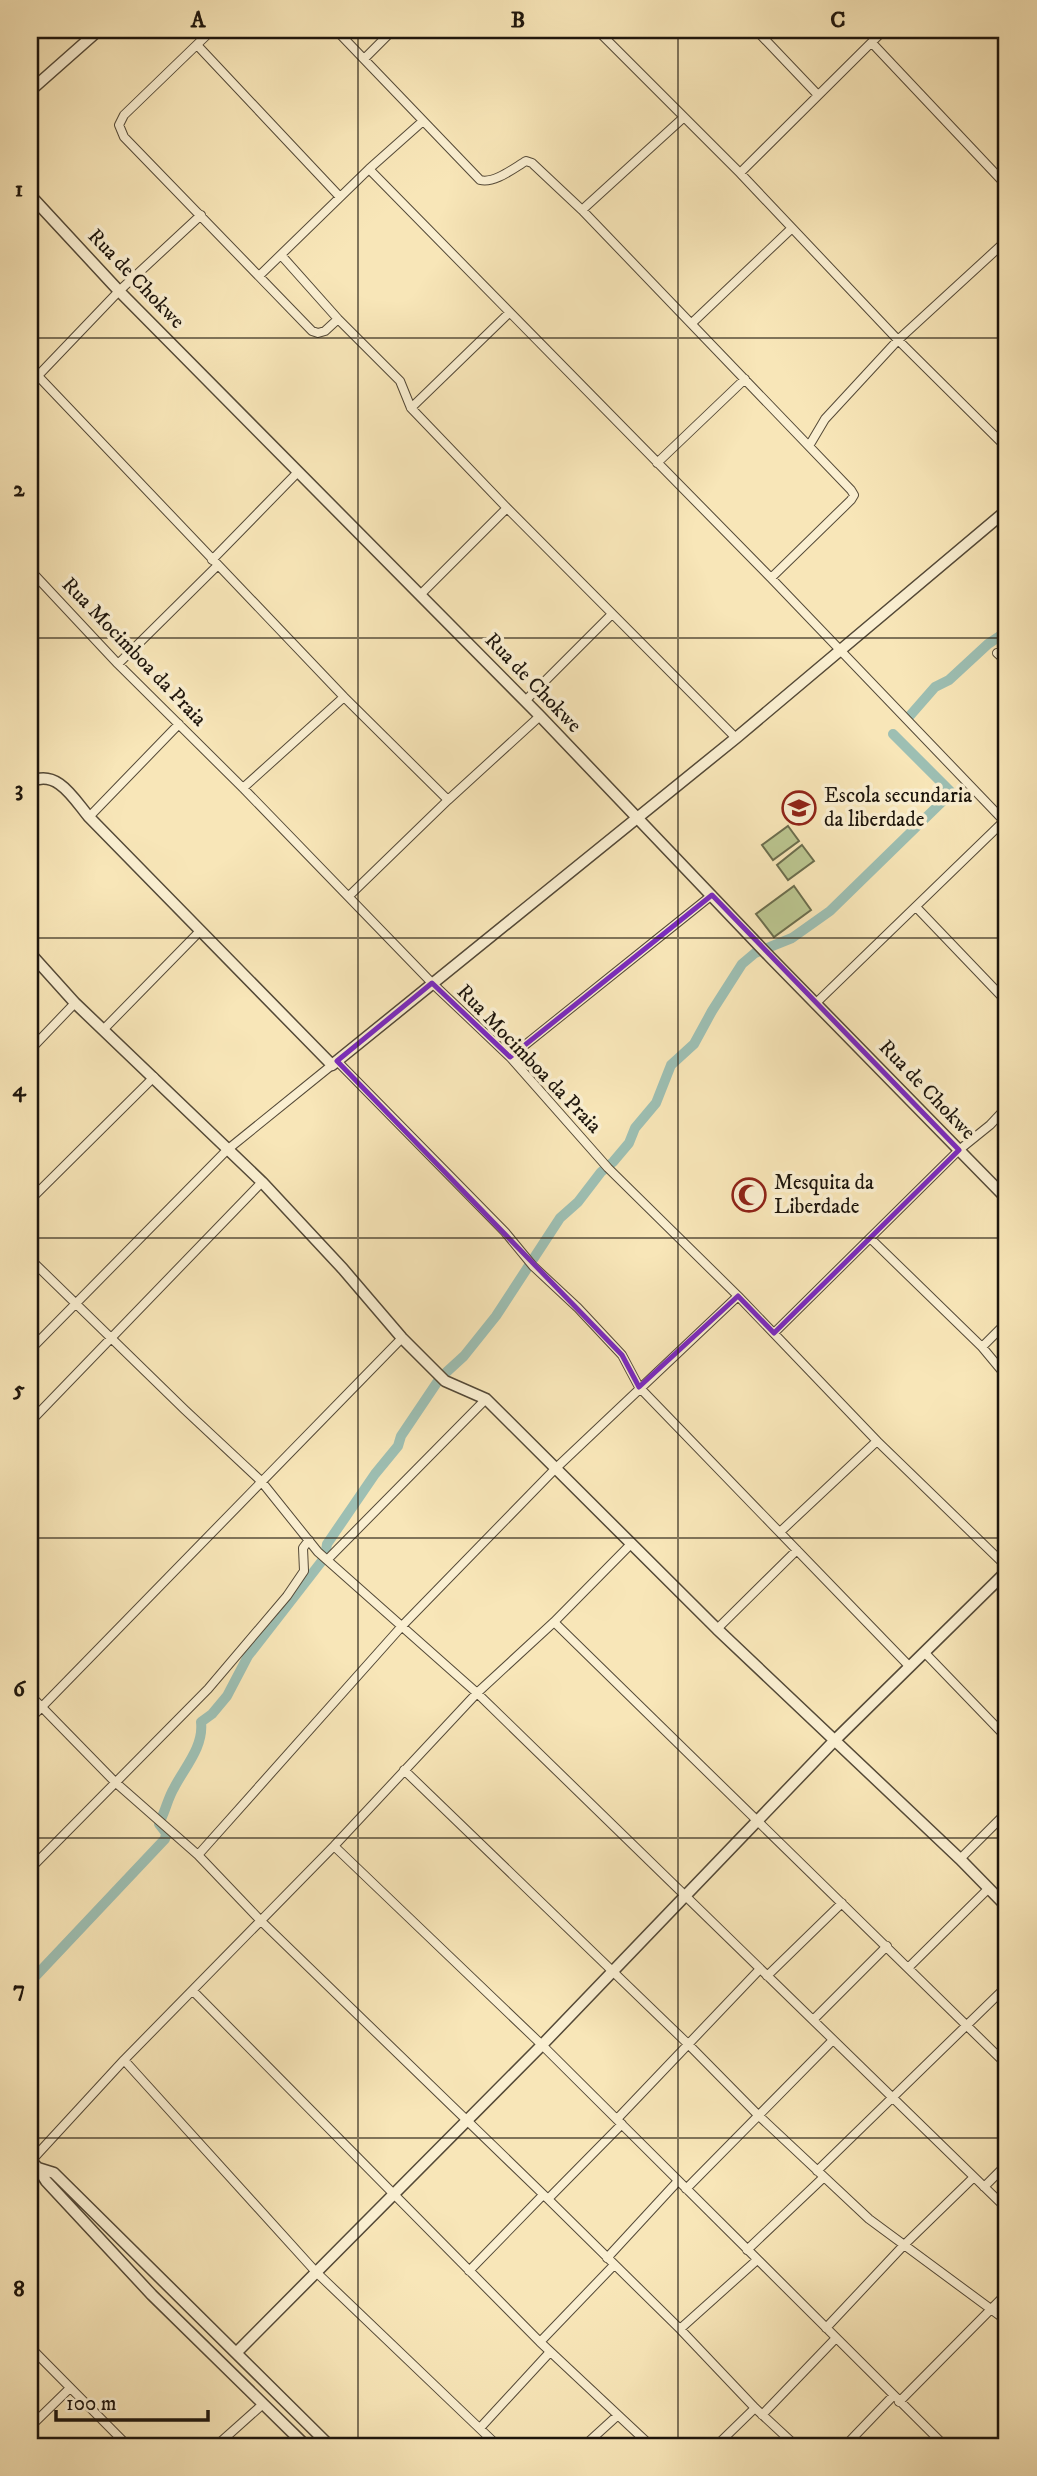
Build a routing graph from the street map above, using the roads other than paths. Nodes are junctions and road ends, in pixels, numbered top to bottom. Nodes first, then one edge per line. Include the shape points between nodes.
1 (99, 30) edge
2 (212, 30) edge
3 (336, 30) edge
4 (393, 30) edge
5 (597, 30) edge
6 (757, 30) edge
7 (884, 30) edge
8 (872, 43) junction
9 (197, 45) junction
10 (364, 59) junction
11 (31, 87) edge
12 (817, 94) junction
13 (683, 118) junction
14 (423, 121) junction
15 (369, 169) junction
16 (740, 173) junction
17 (1007, 186) edge
18 (30, 195) edge
19 (340, 197) junction
20 (582, 210) junction
21 (201, 215) junction
22 (792, 229) junction
23 (1007, 240) edge
24 (999, 248) junction
25 (281, 255) junction
26 (1007, 256) edge
27 (259, 276) junction
28 (120, 291) junction
29 (509, 313) junction
30 (338, 319) junction
31 (692, 323) junction
32 (898, 340) junction
33 (38, 376) junction
34 (745, 379) junction
35 (30, 384) edge
36 (411, 408) junction
37 (809, 446) junction
38 (1007, 448) edge
39 (657, 463) junction
40 (298, 472) junction
41 (507, 508) junction
42 (1007, 510) edge
43 (214, 563) junction
44 (30, 570) edge
45 (771, 578) junction
46 (419, 595) junction
47 (612, 614) junction
48 (838, 650) junction
49 (997, 653) dead end
50 (1007, 662) edge
51 (118, 664) junction
52 (344, 697) junction
53 (524, 701) junction
54 (540, 716) junction
55 (179, 724) junction
56 (736, 738) junction
57 (30, 782) edge
58 (243, 789) junction
59 (448, 800) junction
60 (89, 817) junction
61 (635, 817) junction
62 (1006, 822) edge
63 (712, 895) junction
64 (349, 896) junction
65 (917, 908) junction
66 (200, 931) junction
67 (30, 953) edge
68 (432, 983) junction
69 (1007, 1002) edge
70 (75, 1003) junction
71 (815, 1003) junction
72 (103, 1030) junction
73 (30, 1050) edge
74 (510, 1057) junction
75 (334, 1063) junction
76 (154, 1077) junction
77 (1007, 1107) edge
78 (228, 1150) junction
79 (959, 1150) junction
80 (262, 1182) junction
81 (30, 1199) edge
82 (1007, 1199) edge
83 (871, 1239) junction
84 (30, 1259) edge
85 (738, 1296) junction
86 (74, 1303) junction
87 (1007, 1322) edge
88 (774, 1333) junction
89 (112, 1338) junction
90 (402, 1338) junction
91 (982, 1347) junction
92 (30, 1350) edge
93 (1007, 1377) edge
94 (639, 1387) junction
95 (486, 1399) junction
96 (30, 1422) edge
97 (877, 1441) junction
98 (555, 1469) junction
99 (261, 1481) junction
100 (779, 1532) junction
101 (309, 1540) junction
102 (631, 1544) junction
103 (797, 1549) junction
104 (327, 1560) junction
105 (1007, 1569) edge
106 (554, 1622) junction
107 (402, 1626) junction
108 (717, 1629) junction
109 (925, 1653) junction
110 (909, 1667) junction
111 (477, 1693) junction
112 (30, 1696) edge
113 (42, 1707) junction
114 (30, 1719) edge
115 (1007, 1738) edge
116 (835, 1740) junction
117 (404, 1770) junction
118 (115, 1782) junction
119 (1007, 1812) edge
120 (759, 1821) junction
121 (334, 1846) junction
122 (198, 1855) junction
123 (960, 1859) junction
124 (30, 1870) edge
125 (989, 1888) junction
126 (684, 1896) junction
127 (842, 1902) junction
128 (1007, 1907) edge
129 (261, 1921) junction
130 (887, 1946) junction
131 (908, 1968) junction
132 (611, 1972) junction
133 (763, 1973) junction
134 (1007, 1986) edge
135 (193, 1991) junction
136 (813, 2021) junction
137 (967, 2025) junction
138 (833, 2040) junction
139 (688, 2044) junction
140 (542, 2045) junction
141 (124, 2060) junction
142 (1007, 2065) edge
143 (892, 2098) junction
144 (758, 2115) junction
145 (467, 2121) junction
146 (619, 2122) junction
147 (33, 2163) edge
148 (1007, 2164) edge
149 (821, 2174) junction
150 (974, 2177) junction
151 (678, 2180) junction
152 (984, 2187) junction
153 (686, 2189) junction
154 (393, 2195) junction
155 (546, 2197) junction
156 (1007, 2209) edge
157 (903, 2246) junction
158 (747, 2250) junction
159 (607, 2258) junction
160 (757, 2260) junction
161 (614, 2265) junction
162 (469, 2271) junction
163 (316, 2272) junction
164 (165, 2283) junction
165 (1007, 2293) edge
166 (152, 2295) junction
167 (992, 2308) junction
168 (1007, 2321) edge
169 (826, 2328) junction
170 (680, 2329) junction
171 (836, 2338) junction
172 (540, 2342) junction
173 (30, 2347) edge
174 (550, 2352) junction
175 (236, 2353) junction
176 (252, 2368) junction
177 (240, 2381) junction
178 (70, 2388) junction
179 (896, 2399) junction
180 (263, 2404) junction
181 (759, 2412) junction
182 (618, 2415) junction
183 (30, 2427) edge
184 (480, 2428) junction
185 (128, 2446) edge
186 (216, 2446) edge
187 (306, 2446) edge
188 (330, 2446) edge
189 (498, 2446) edge
190 (584, 2446) edge
191 (651, 2446) edge
192 (716, 2446) edge
193 (796, 2446) edge
194 (845, 2446) edge
195 (945, 2446) edge

1 - 11 street
2 - 9 street
3 - 10 street
4 - 10 street
5 - 13 street
6 - 12 street
7 - 8 street
8 - 12 street
8 - 17 street
9 - 19 street
9 - 21 street via 119,125 124,137
10 - 14 street
12 - 16 street
13 - 16 street
13 - 20 street
14 - 15 street
14 - 20 street via 480,180 494,179 526,161
15 - 19 street
15 - 29 street
16 - 22 street
18 - 28 street, Rua de Chokwe
19 - 25 street
20 - 31 street
21 - 27 street
21 - 28 street
22 - 31 street
22 - 32 street
23 - 24 street
24 - 26 street
24 - 32 street
25 - 27 street
25 - 30 street
27 - 30 street via 312,331 325,331
28 - 33 street
28 - 40 street, Rua de Chokwe
29 - 36 street
29 - 39 street
30 - 36 street via 400,381
31 - 34 street
32 - 37 street via 825,419
32 - 38 street
33 - 35 street
33 - 43 street
34 - 37 street
34 - 39 street
36 - 41 street
37 - 45 street via 854,495
39 - 45 street
40 - 43 street
40 - 46 street, Rua de Chokwe
41 - 46 street
41 - 47 street
42 - 48 street
43 - 51 street
43 - 52 street
44 - 51 street, Rua Mocimboa da Praia
45 - 48 street
46 - 53 street, Rua de Chokwe
47 - 53 street
47 - 56 street
48 - 56 street
48 - 62 street
49 - 50 street
51 - 55 street, Rua Mocimboa da Praia
52 - 58 street
52 - 59 street
53 - 54 street, Rua de Chokwe
54 - 59 street
54 - 61 street, Rua de Chokwe
55 - 58 street, Rua Mocimboa da Praia
55 - 60 street
56 - 61 street
57 - 60 street via 56,780
58 - 64 street, Rua Mocimboa da Praia
59 - 64 street
60 - 66 street
61 - 63 street, Rua de Chokwe
61 - 68 street
62 - 65 street
63 - 71 street, Rua de Chokwe
63 - 74 street
64 - 68 street, Rua Mocimboa da Praia
65 - 69 street
65 - 71 street
66 - 72 street
66 - 75 street
67 - 70 street
68 - 74 street, Rua Mocimboa da Praia
68 - 75 street
70 - 72 street
70 - 73 street
71 - 79 street, Rua de Chokwe
72 - 76 street
74 - 85 street, Rua Mocimboa da Praia via 606,1166
75 - 78 street
75 - 94 street via 622,1354
76 - 78 street
76 - 81 street
77 - 79 street
78 - 80 street
78 - 86 street
79 - 82 street, Rua de Chokwe
79 - 83 street
80 - 89 street
80 - 90 street
83 - 88 street
83 - 91 street
84 - 86 street
85 - 88 street, Rua Mocimboa da Praia
85 - 94 street
86 - 89 street
86 - 92 street
87 - 91 street
88 - 97 street, Rua Mocimboa da Praia
89 - 96 street
89 - 99 street
90 - 95 street via 445,1381
90 - 99 street
91 - 93 street
94 - 98 street
94 - 100 street
95 - 98 street
95 - 104 street
97 - 100 street
97 - 105 street, Rua Mocimboa da Praia
98 - 102 street
98 - 107 street
99 - 101 street
99 - 113 street
100 - 103 street
101 - 104 street
101 - 118 street via 303,1548 304,1571 287,1596 208,1689
102 - 106 street
102 - 108 street
103 - 108 street
103 - 110 street
104 - 107 street
105 - 109 street
106 - 111 street
106 - 120 street
107 - 111 street
107 - 122 street
108 - 116 street
109 - 110 street
109 - 115 street
110 - 116 street
111 - 117 street
111 - 126 street
112 - 113 street
113 - 114 street
113 - 118 street
116 - 120 street
116 - 123 street
117 - 121 street
117 - 132 street
118 - 122 street
118 - 124 street
119 - 123 street
120 - 126 street
120 - 127 street
121 - 129 street
121 - 140 street
122 - 129 street
123 - 125 street
125 - 128 street
125 - 131 street
126 - 132 street
126 - 133 street
127 - 130 street
127 - 133 street
129 - 135 street
129 - 145 street
130 - 131 street
130 - 136 street
131 - 137 street
132 - 139 street
132 - 140 street
133 - 136 street
133 - 139 street
134 - 137 street
135 - 141 street
135 - 154 street
136 - 138 street
137 - 142 street
137 - 143 street
138 - 143 street
138 - 144 street
139 - 144 street
139 - 146 street
140 - 145 street
140 - 146 street
141 - 147 street
141 - 163 street
143 - 149 street
143 - 150 street
144 - 149 street
144 - 153 street
145 - 154 street
145 - 155 street
146 - 151 street
146 - 155 street
147 - 164 street via 54,2173
147 - 166 street
148 - 152 street
149 - 157 street
149 - 158 street
150 - 152 street
150 - 157 street
151 - 153 street
151 - 159 street
152 - 156 street
153 - 158 street
154 - 162 street
154 - 163 street
155 - 159 street
155 - 162 street
157 - 167 street
157 - 169 street
158 - 160 street
159 - 161 street
160 - 169 street
160 - 170 street
161 - 170 street
161 - 172 street
162 - 172 street
163 - 175 street
163 - 184 street
164 - 166 street
164 - 175 street
165 - 167 street
166 - 177 street
167 - 168 street
167 - 179 street
169 - 171 street
170 - 181 street
171 - 179 street
171 - 181 street
172 - 174 street
173 - 178 street
174 - 182 street
174 - 184 street
175 - 176 street
176 - 177 street
176 - 188 street
177 - 180 street
178 - 183 street
178 - 185 street
179 - 194 street
179 - 195 street
180 - 186 street
180 - 187 street
181 - 192 street
181 - 193 street
182 - 190 street
182 - 191 street
184 - 189 street

